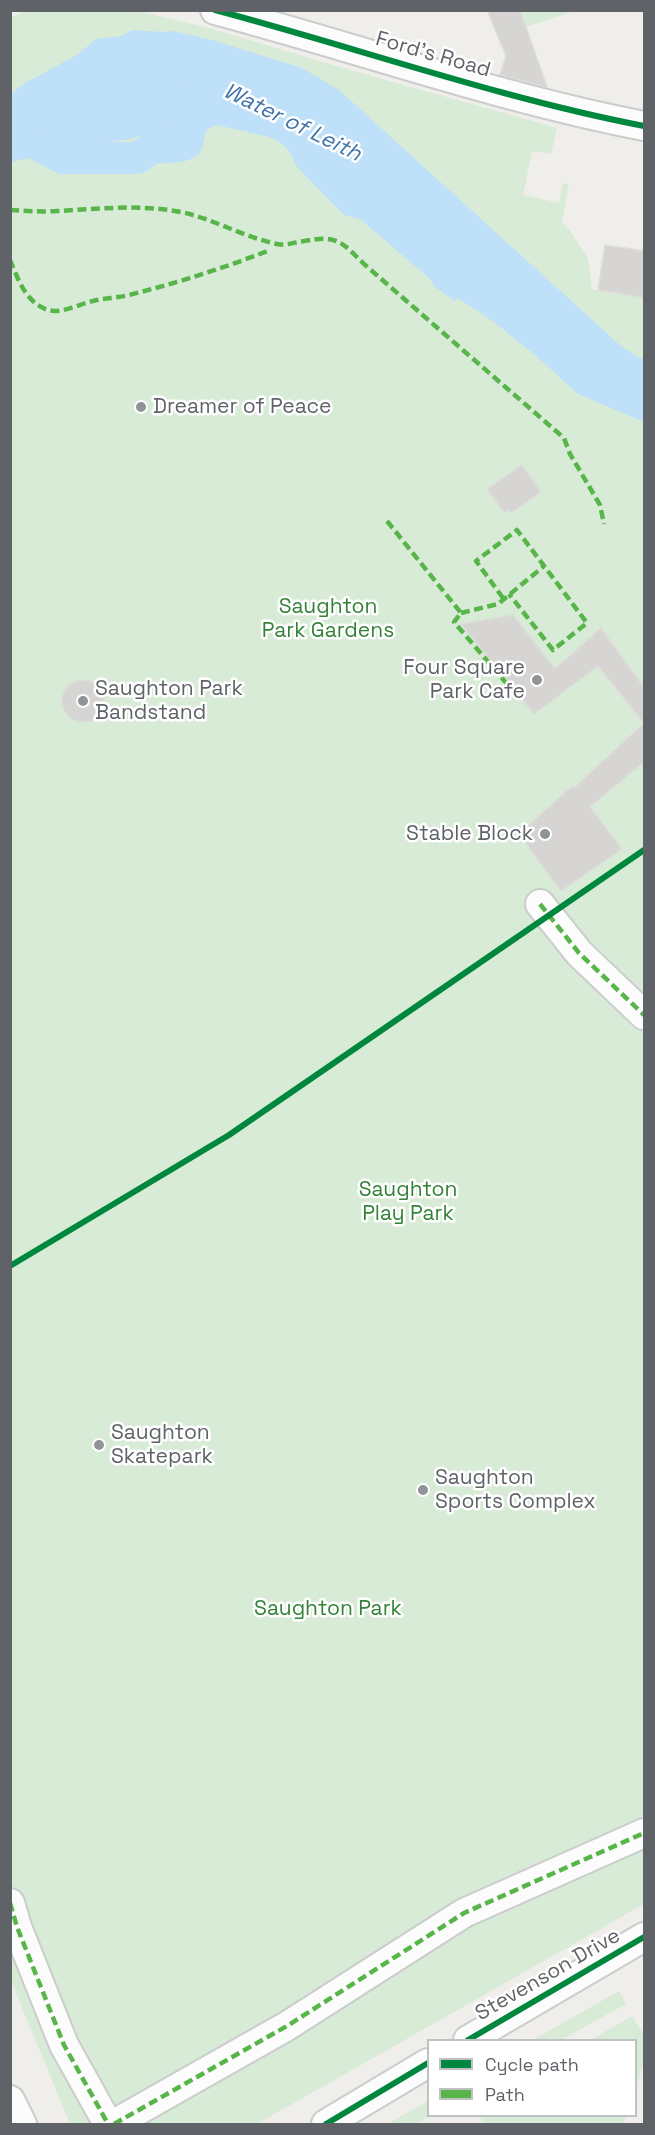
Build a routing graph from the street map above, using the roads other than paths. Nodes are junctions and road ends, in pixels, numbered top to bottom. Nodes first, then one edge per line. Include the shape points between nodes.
1 (214, 10) edge
2 (645, 126) edge
3 (540, 904) dead end
4 (645, 1015) edge
5 (645, 1833) edge
6 (10, 1903) edge
7 (645, 1937) edge
8 (470, 2039) edge
9 (427, 2065) edge
10 (10, 2100) edge
11 (22, 2124) edge
12 (108, 2124) edge
13 (114, 2124) edge
14 (326, 2124) edge

1 - 2 street, Ford's Road via 533,101
3 - 4 street via 579,953
5 - 13 street via 464,1913 287,2026
6 - 12 street via 64,2045
7 - 8 street, Stevenson Drive
9 - 14 street
10 - 11 street

